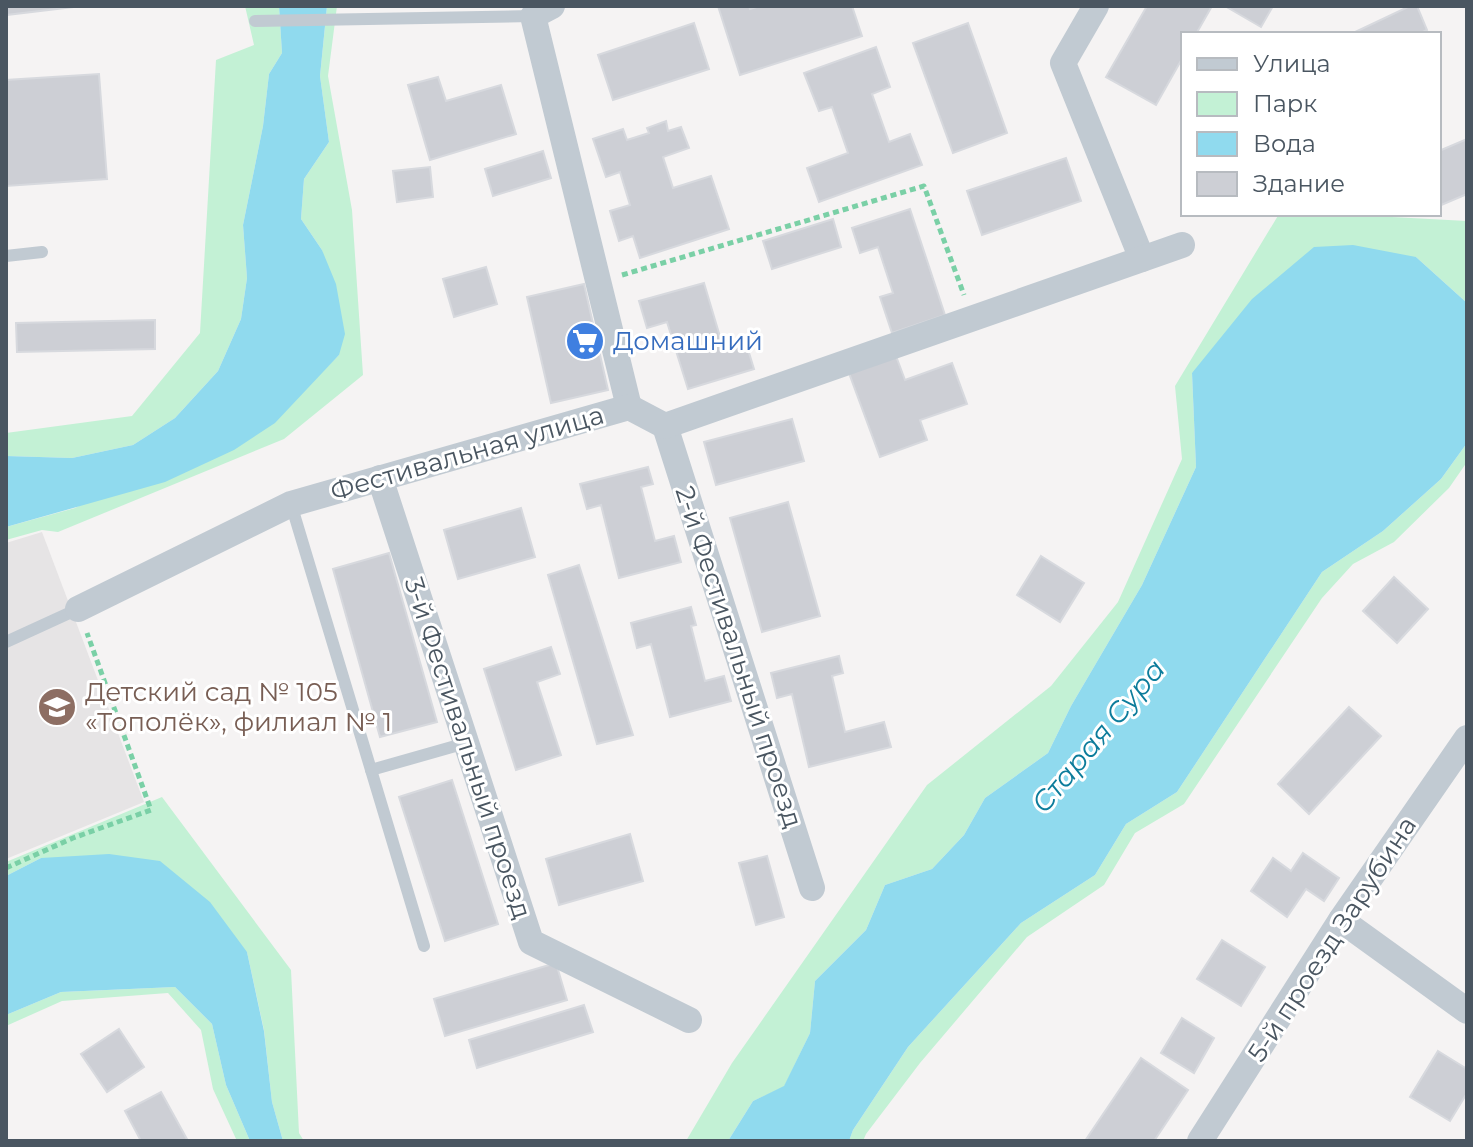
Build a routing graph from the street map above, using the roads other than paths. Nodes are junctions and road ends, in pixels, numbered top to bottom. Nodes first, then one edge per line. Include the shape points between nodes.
1 (1096, 6) edge
2 (542, 11) edge
3 (255, 21) dead end
4 (1182, 245) dead end
5 (42, 252) dead end
6 (6, 256) edge
7 (1142, 259) junction
8 (629, 407) junction
9 (665, 426) junction
10 (380, 478) junction
11 (291, 504) junction
12 (78, 609) joint
13 (6, 642) edge
14 (1467, 738) edge
15 (466, 743) junction
16 (371, 770) junction
17 (812, 888) dead end
18 (1341, 920) junction
19 (424, 946) dead end
20 (1467, 1011) edge
21 (689, 1020) dead end
22 (1200, 1141) edge

1 - 7 street via 1063,63
2 - 3 lane
2 - 8 street
4 - 7 street
5 - 6 lane
7 - 9 street
8 - 9 street, Фестивальная улица
8 - 10 street, Фестивальная улица
9 - 17 street, 2-й Фестивальный проезд
10 - 11 street, Фестивальная улица
10 - 15 street, 3-й Фестивальный проезд
11 - 12 street, Фестивальная улица
11 - 16 lane
12 - 13 lane
14 - 18 street, 5-й проезд Зарубина
15 - 16 lane
15 - 21 street, 3-й Фестивальный проезд via 531,942
16 - 19 lane
18 - 20 street
18 - 22 street, 5-й проезд Зарубина

